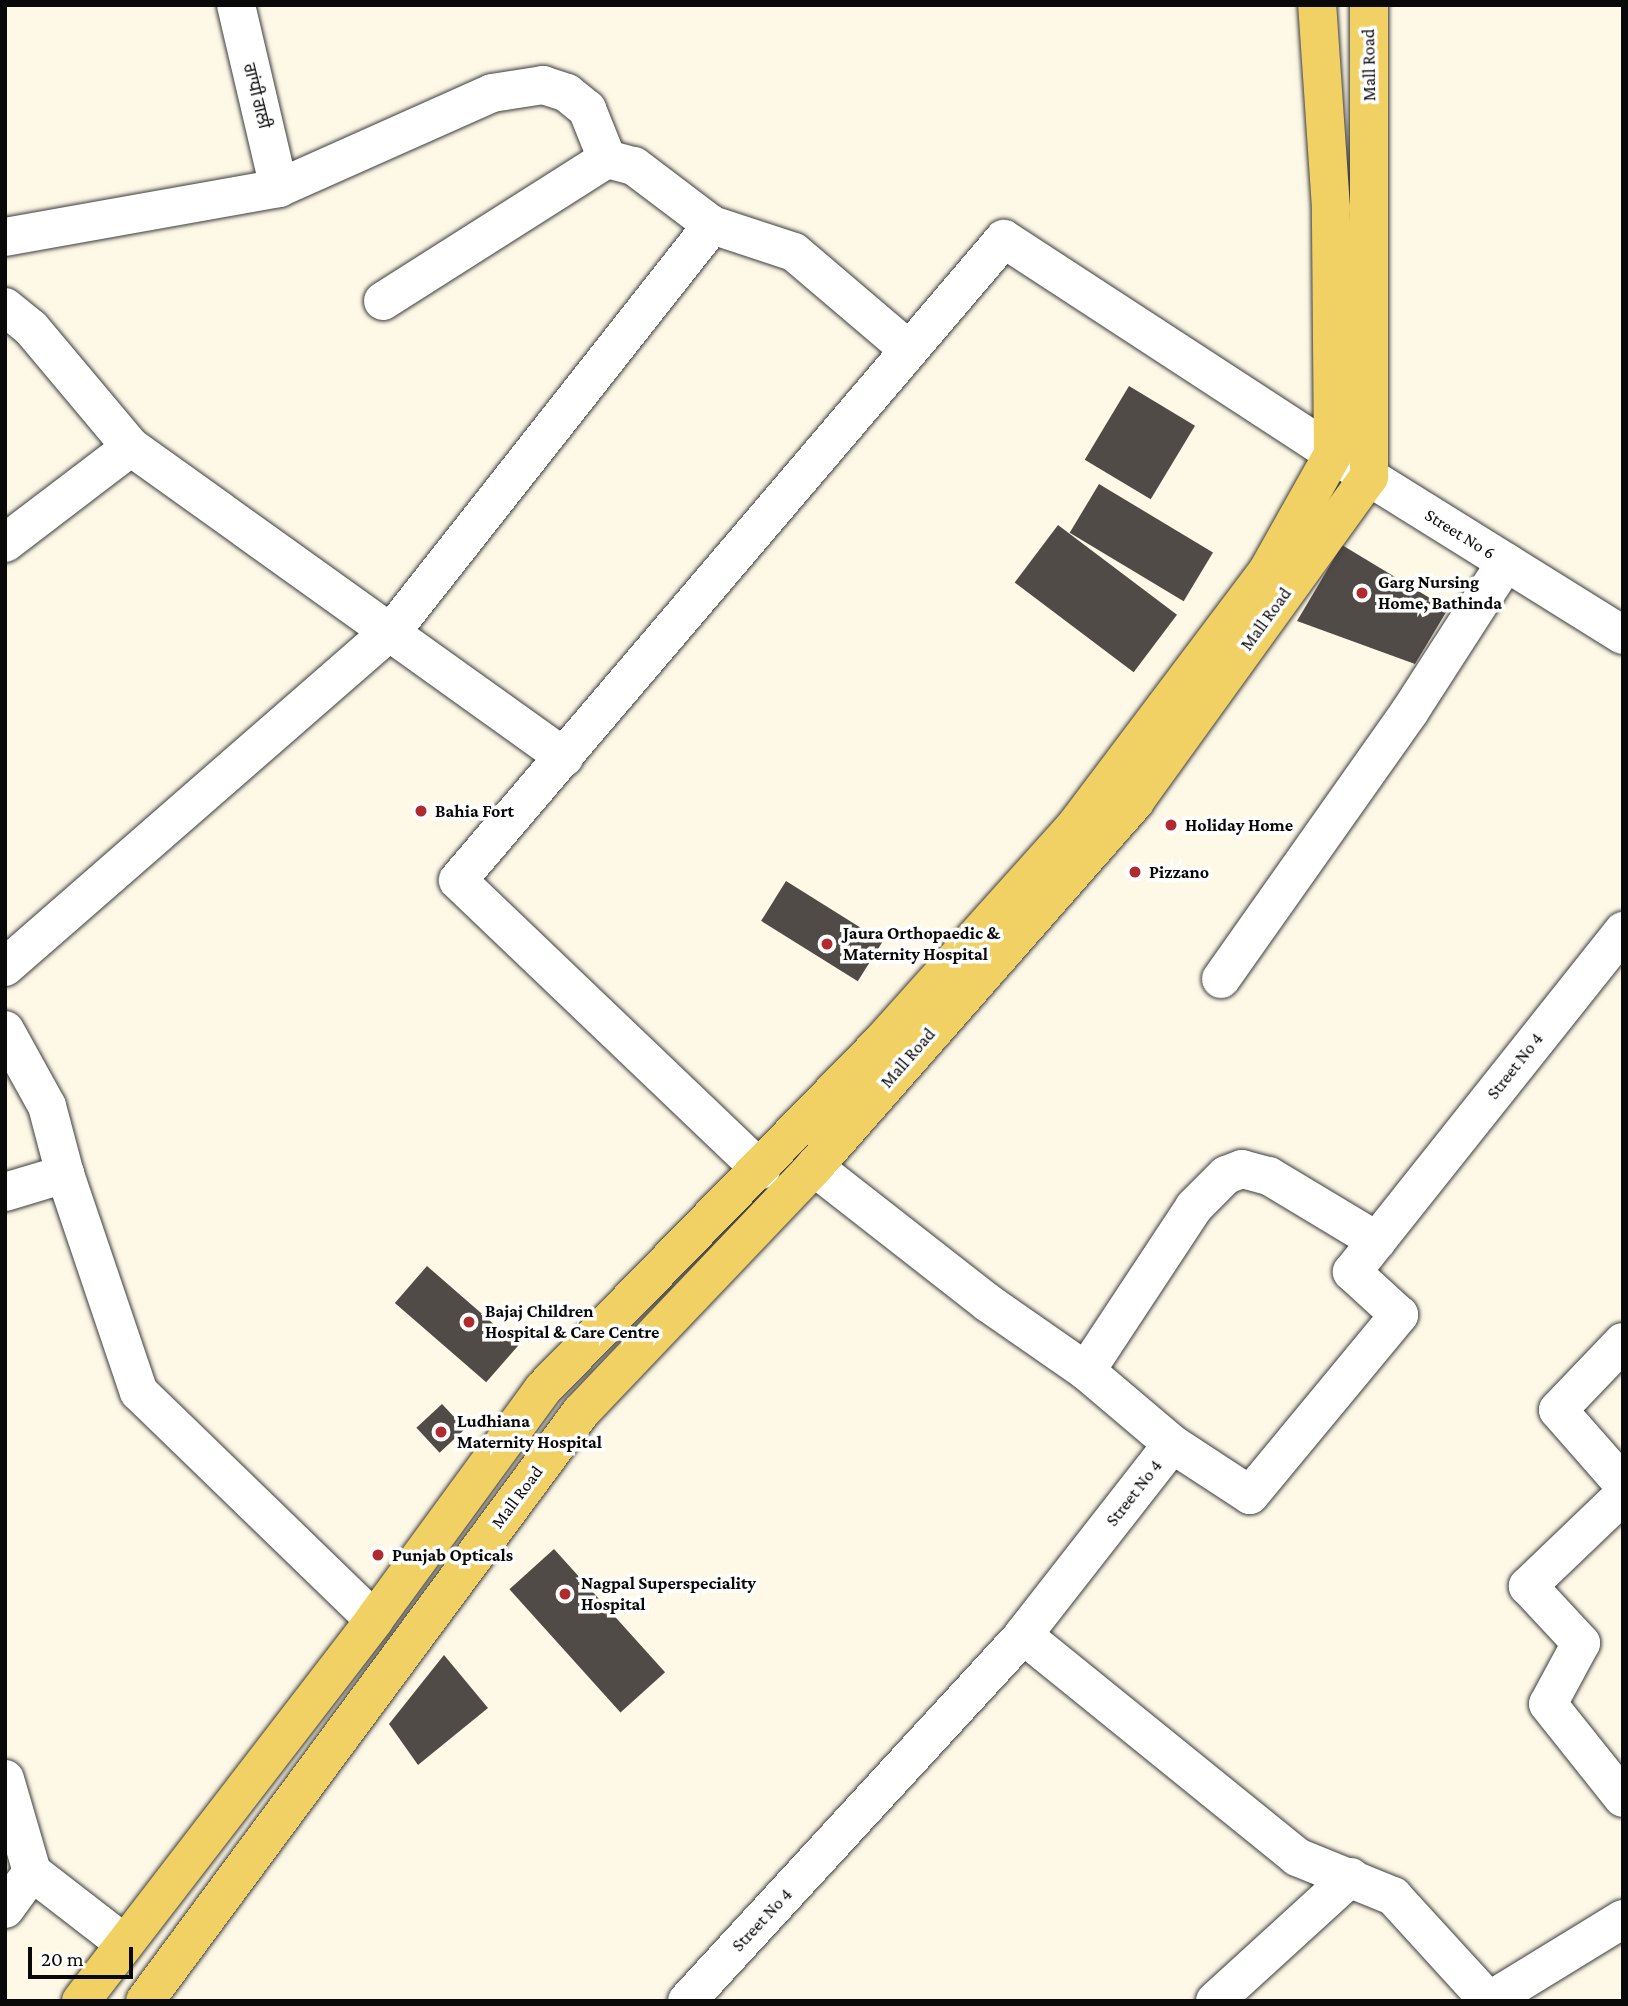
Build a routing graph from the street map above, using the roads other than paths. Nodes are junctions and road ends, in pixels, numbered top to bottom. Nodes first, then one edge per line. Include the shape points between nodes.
1 (236, 5) edge
2 (1317, 5) edge
3 (1368, 5) edge
4 (607, 159) junction
5 (279, 188) junction
6 (712, 225) junction
7 (5, 237) edge
8 (383, 300) dead end
9 (5, 307) edge
10 (909, 350) junction
11 (131, 447) junction
12 (1332, 454) junction
13 (1369, 477) junction
14 (5, 543) edge
15 (1506, 562) junction
16 (389, 632) junction
17 (1623, 635) edge
18 (564, 757) junction
19 (1623, 931) edge
20 (5, 967) edge
21 (1221, 979) dead end
22 (5, 1030) edge
23 (814, 1167) junction
24 (761, 1170) junction
25 (65, 1174) junction
26 (5, 1192) edge
27 (1377, 1241) junction
28 (1623, 1342) edge
29 (1086, 1371) junction
30 (1172, 1444) junction
31 (1623, 1484) edge
32 (1623, 1495) edge
33 (374, 1620) junction
34 (1023, 1635) junction
35 (5, 1779) edge
36 (1623, 1798) edge
37 (32, 1872) junction
38 (1351, 1877) junction
39 (5, 1909) edge
40 (1623, 1919) edge
41 (124, 1943) junction
42 (81, 2001) edge
43 (145, 2001) edge
44 (687, 2001) edge
45 (1215, 2001) edge

1 - 5 street, ਗਾਂਧੀ ਗਲੀ
2 - 12 main road via 1331,208
3 - 13 main road, Mall Road
4 - 5 street via 587,109 567,93 543,85 492,93
4 - 6 street via 634,166
4 - 8 street
5 - 7 street
6 - 10 street via 794,252
6 - 16 street
9 - 11 street via 31,328
10 - 12 street, Street No 6 via 1004,239
10 - 18 street
11 - 14 street
11 - 16 street
12 - 13 street, Street No 6
12 - 24 main road via 1268,570 1076,825
13 - 15 street, Street No 6
13 - 23 main road, Mall Road via 1135,802
15 - 17 street, Street No 6
15 - 21 street via 1410,711
16 - 18 street
16 - 20 street
18 - 24 street via 458,880
19 - 27 street, Street No 4
22 - 25 street via 47,1106
23 - 29 street via 988,1303
23 - 43 main road, Mall Road via 581,1412
24 - 33 main road via 543,1389
25 - 26 street
25 - 33 street via 139,1392
27 - 29 street via 1269,1176 1242,1169 1226,1175 1194,1207
27 - 30 street, Street No 4 via 1352,1272 1399,1315 1250,1495
28 - 31 street via 1558,1410
29 - 30 street
30 - 34 street, Street No 4
32 - 36 street via 1528,1586 1581,1643 1548,1704
33 - 41 main road
34 - 38 street via 1297,1857
34 - 44 street, Street No 4
35 - 37 street
37 - 39 street
37 - 41 street
38 - 40 street via 1394,1896 1489,2001
38 - 45 street
41 - 42 main road

